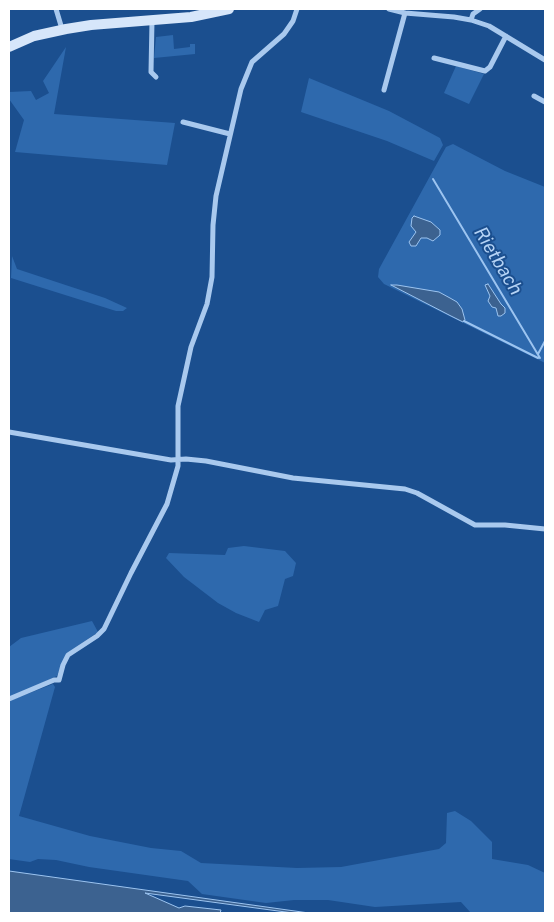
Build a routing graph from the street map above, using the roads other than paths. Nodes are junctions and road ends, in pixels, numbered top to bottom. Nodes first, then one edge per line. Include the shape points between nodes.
1 (56, 9) edge
2 (229, 9) edge
3 (297, 9) edge
4 (389, 9) edge
5 (432, 9) edge
6 (480, 9) edge
7 (405, 13) junction
8 (431, 16) junction
9 (471, 20) junction
10 (152, 21) junction
11 (57, 30) junction
12 (506, 36) junction
13 (9, 46) edge
14 (9, 52) edge
15 (434, 58) dead end
16 (545, 60) edge
17 (156, 77) dead end
18 (384, 90) dead end
19 (534, 96) dead end
20 (545, 102) edge
21 (183, 122) dead end
22 (230, 134) junction
23 (9, 432) edge
24 (178, 459) junction
25 (545, 529) edge
26 (9, 699) edge

1 - 11 street
2 - 10 main road
3 - 22 street via 284,34 249,66
4 - 7 street
5 - 8 street
6 - 9 street
7 - 8 street
7 - 18 street
8 - 9 street
9 - 12 street
10 - 11 main road
10 - 17 street via 151,72
11 - 13 main road
11 - 14 main road
12 - 15 street via 485,71
12 - 16 street
19 - 20 street
21 - 22 street
22 - 24 street via 216,196 212,277 207,304 191,347 178,406
23 - 24 street
24 - 25 street via 302,479 405,489 475,525
24 - 26 street via 167,504 104,629 68,655 59,680

